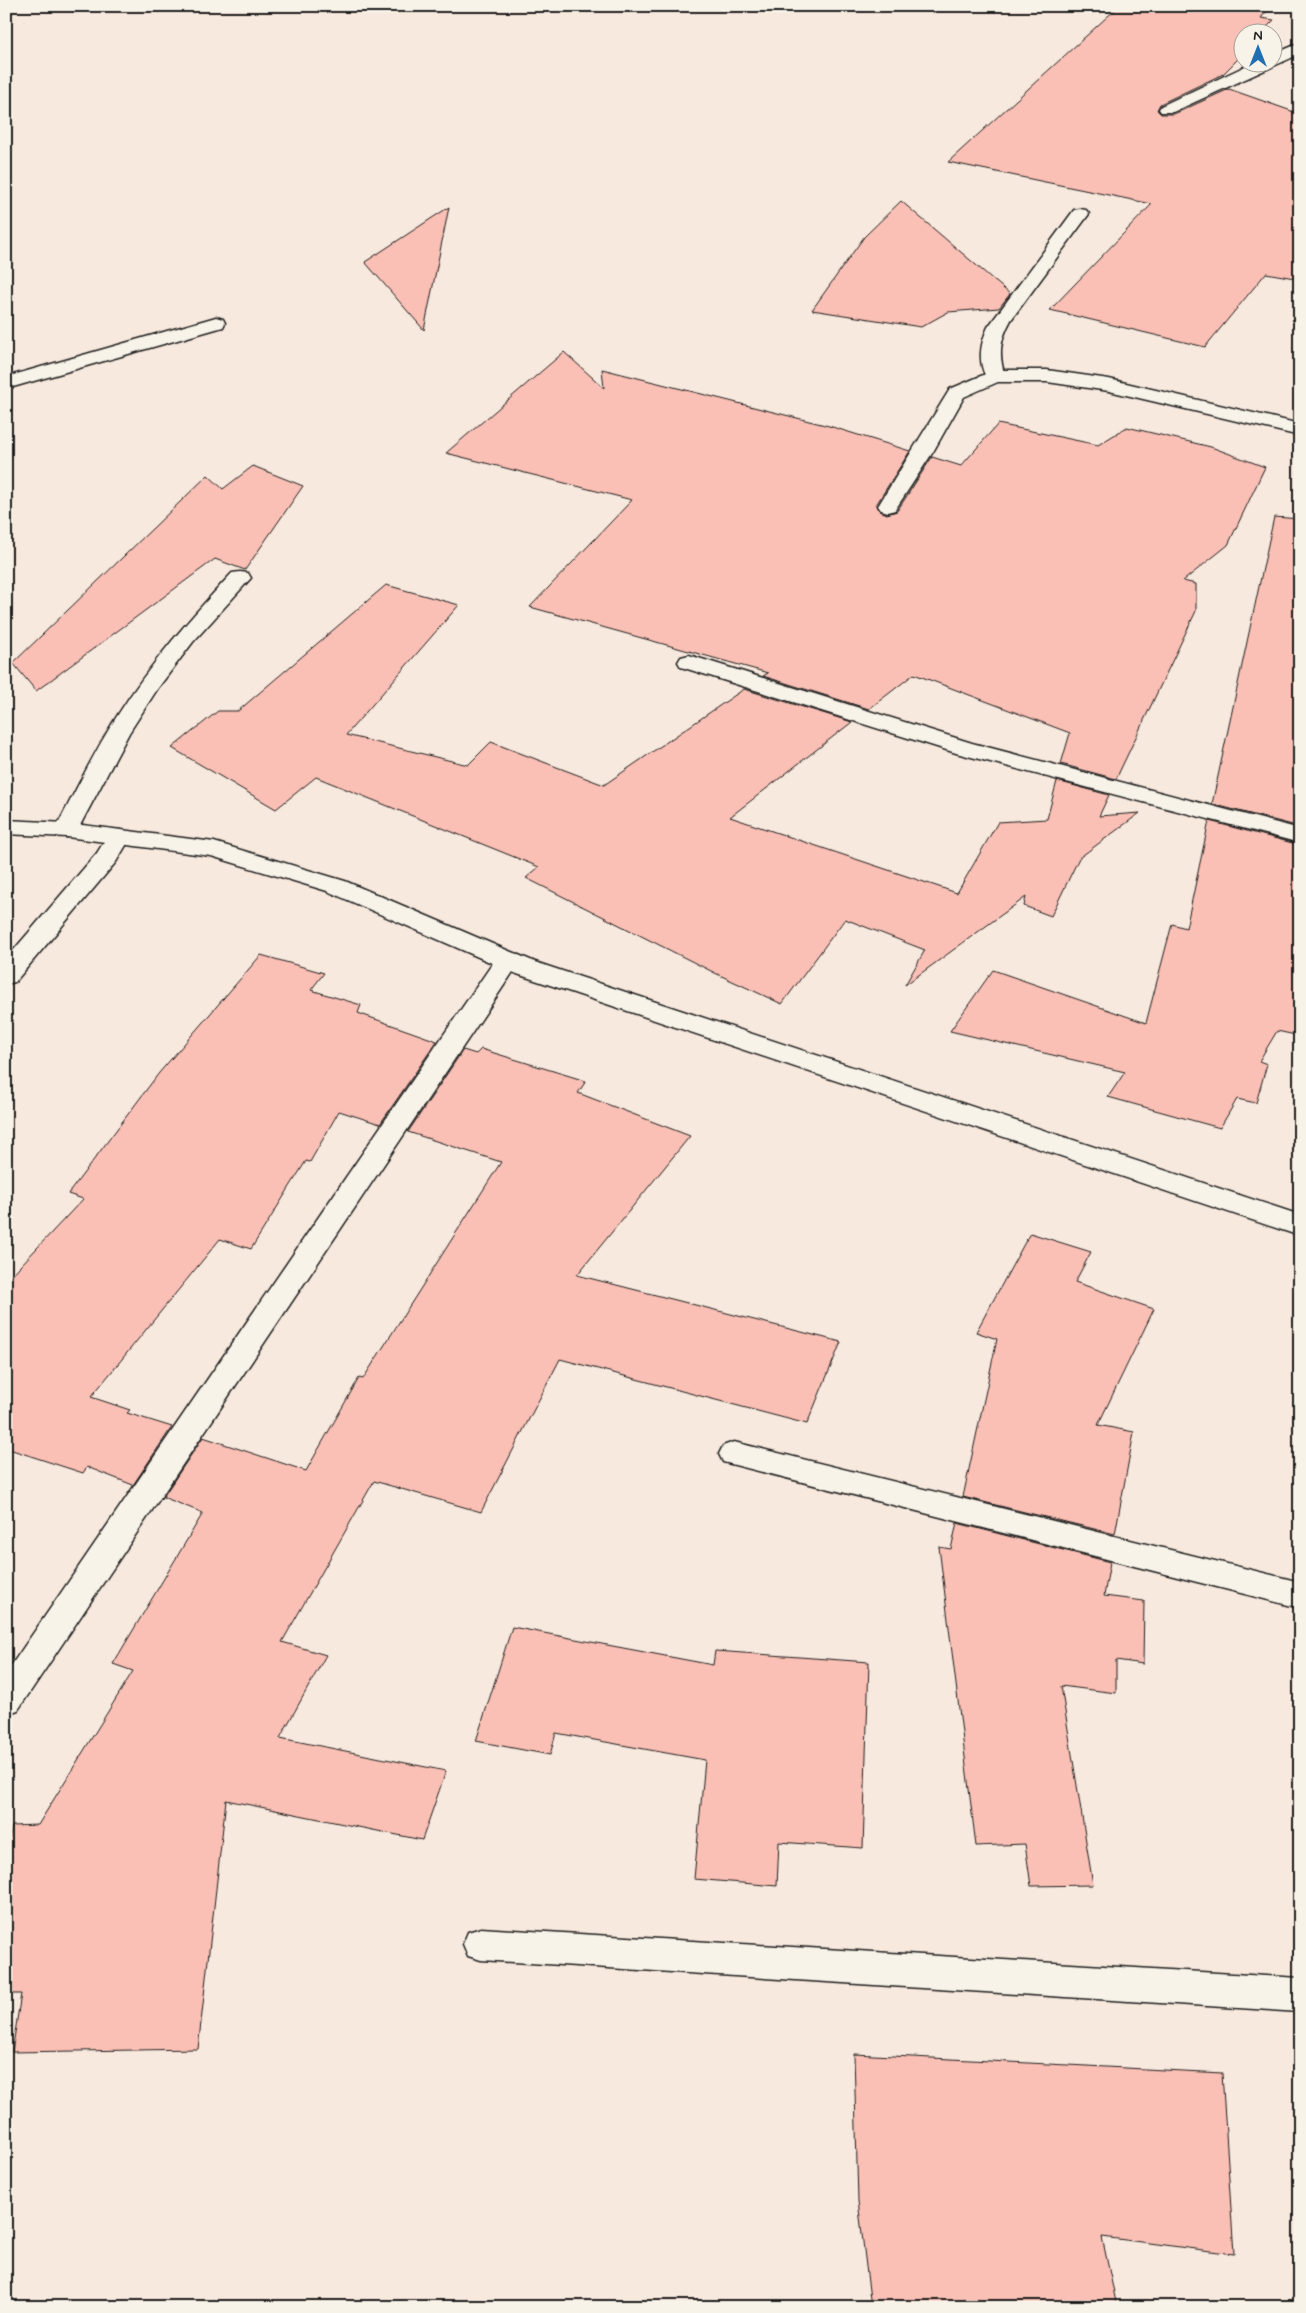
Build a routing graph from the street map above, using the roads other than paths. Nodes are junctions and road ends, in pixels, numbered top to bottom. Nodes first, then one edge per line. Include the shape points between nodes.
1 (1300, 48) edge
2 (1284, 55) edge
3 (1247, 72) edge
4 (1167, 109) dead end
5 (1080, 214) dead end
6 (216, 324) dead end
7 (995, 376) junction
8 (6, 383) edge
9 (1300, 430) edge
10 (888, 506) dead end
11 (240, 578) dead end
12 (689, 662) dead end
13 (6, 827) edge
14 (67, 830) junction
15 (1300, 836) edge
16 (119, 837) junction
17 (508, 960) junction
18 (6, 976) edge
19 (1300, 1226) edge
20 (734, 1454) dead end
21 (1300, 1595) edge
22 (6, 1700) edge
23 (481, 1944) dead end
24 (1300, 1995) edge

1 - 2 street
3 - 4 street
5 - 7 street via 992,336 989,358
6 - 8 street
7 - 9 street via 1047,376 1108,385
7 - 10 street via 958,393
11 - 14 street via 164,662 136,703
12 - 15 street via 964,748
13 - 14 street
14 - 16 street
16 - 17 street via 214,849 336,886
16 - 18 street via 107,856
17 - 19 street
17 - 22 street
20 - 21 street
23 - 24 street

